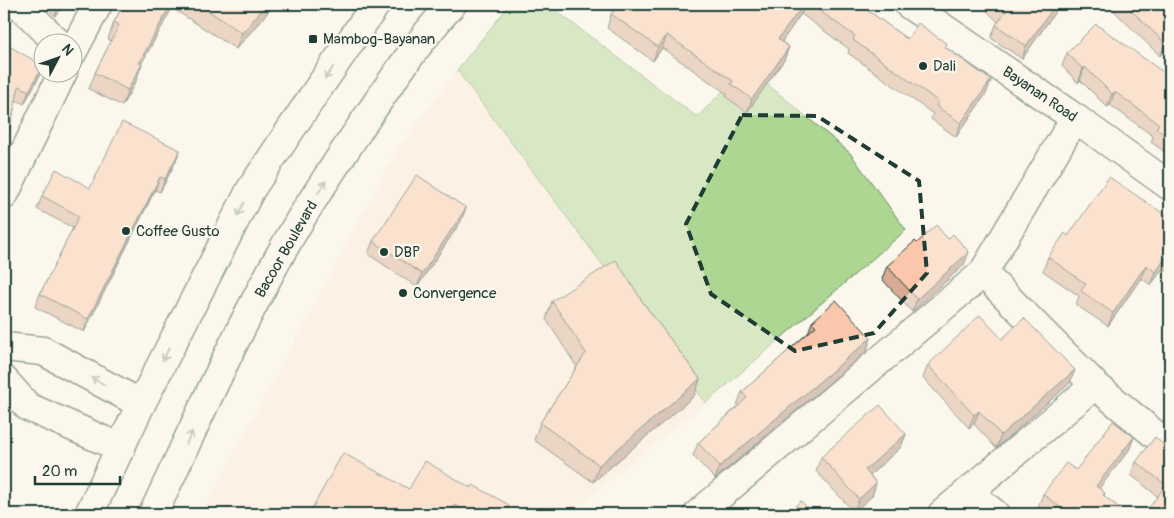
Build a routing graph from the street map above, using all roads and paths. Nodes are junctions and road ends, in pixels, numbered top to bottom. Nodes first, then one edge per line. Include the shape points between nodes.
1 (19, 4) edge
2 (98, 4) edge
3 (376, 4) edge
4 (452, 4) edge
5 (908, 4) edge
6 (48, 32) edge
7 (82, 34) edge
8 (58, 82) edge
9 (1075, 118) junction
10 (1170, 186) edge
11 (4, 195) edge
12 (982, 273) junction
13 (4, 347) edge
14 (4, 380) edge
15 (1095, 385) junction
16 (141, 404) junction
17 (1170, 446) edge
18 (121, 448) junction
19 (968, 492) junction
20 (89, 514) edge
21 (153, 514) edge
22 (698, 514) edge
23 (942, 514) edge
24 (995, 514) edge

1 - 6 street
2 - 7 street
3 -> 16 street via 251,189
21 -> 4 street, Bacoor Boulevard via 226,359 300,219 387,88
5 - 9 street, Bayanan Road
8 - 11 street
9 - 10 street, Bayanan Road
9 - 12 street
12 - 15 street
12 - 22 street
16 -> 13 street via 43,352
14 - 18 street via 28,407
15 - 17 street
15 - 19 street
16 - 18 street
18 - 20 street
19 - 23 street
19 - 24 street

